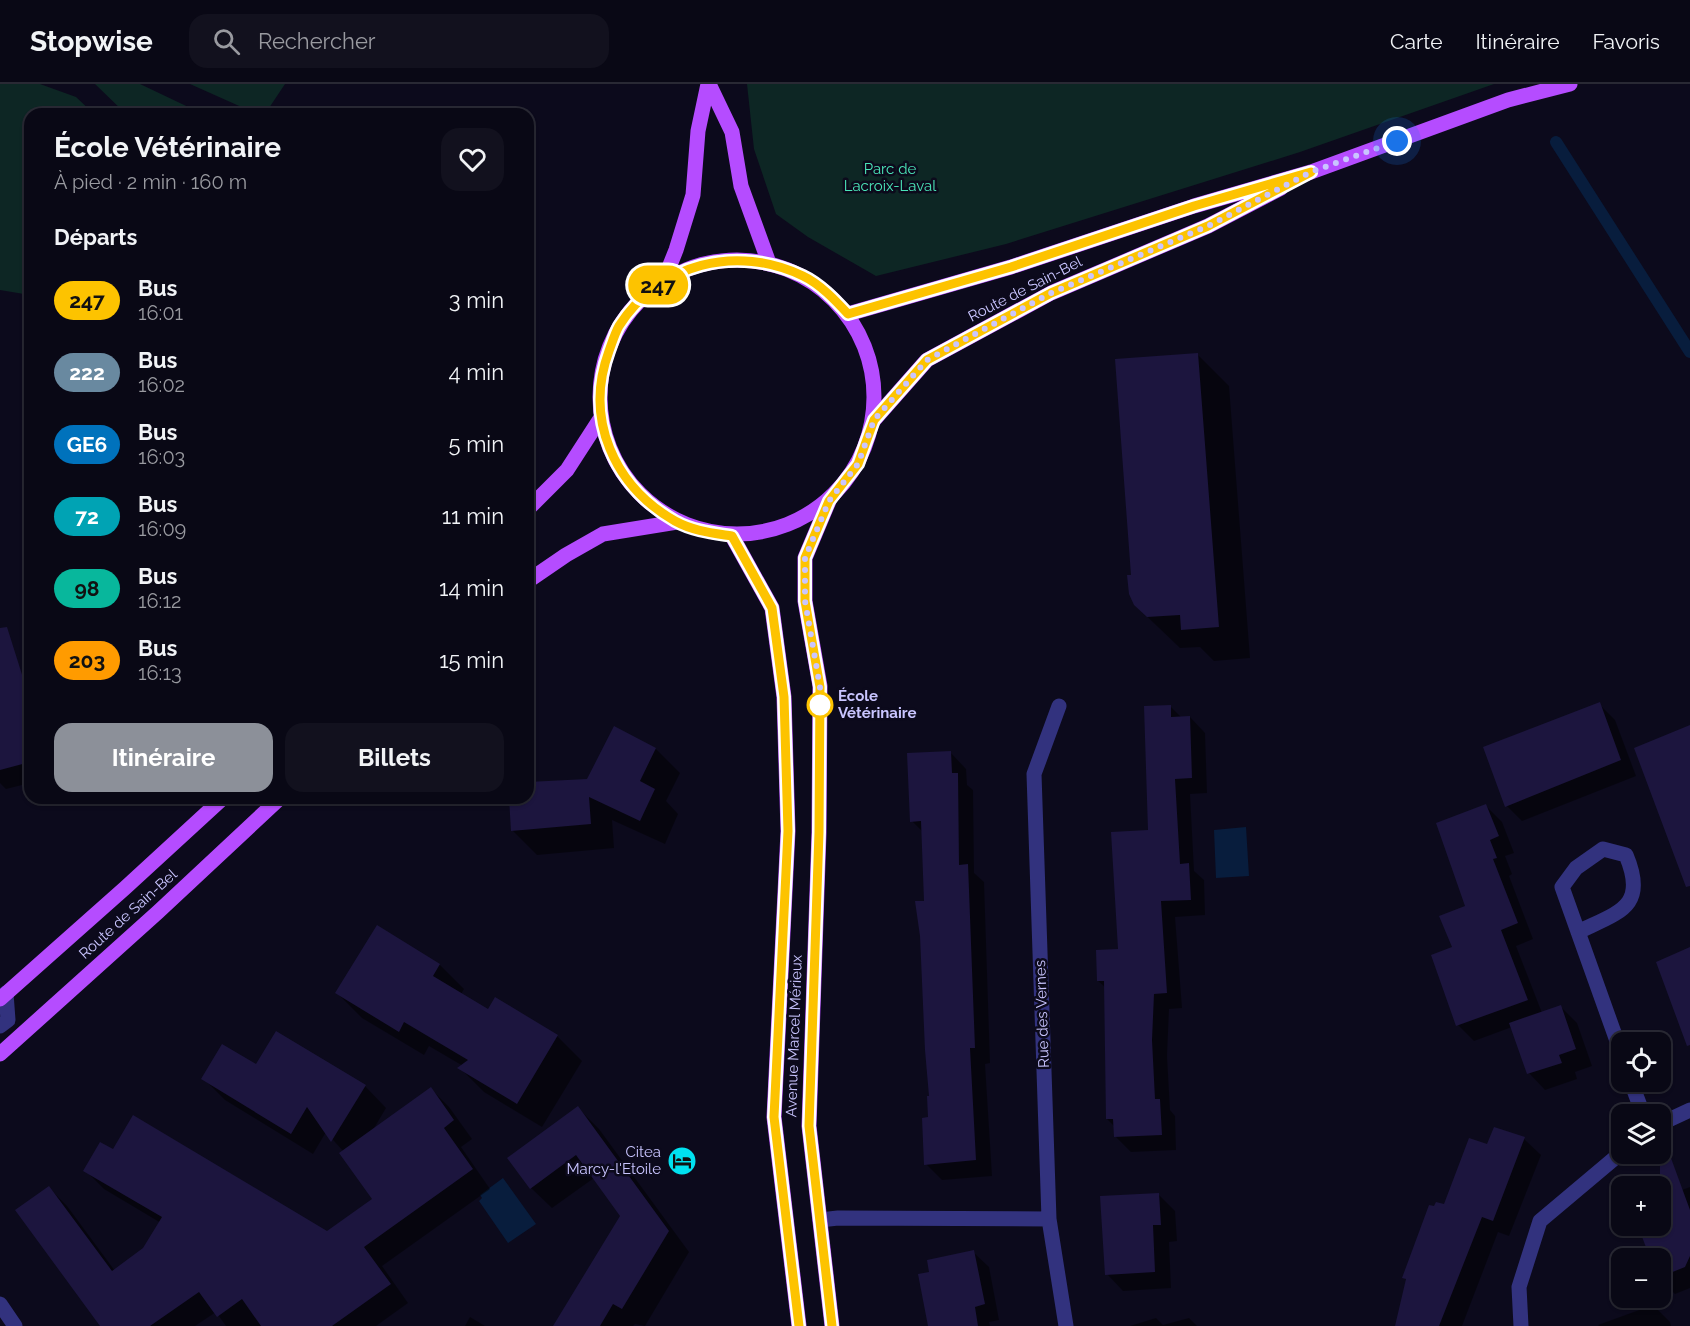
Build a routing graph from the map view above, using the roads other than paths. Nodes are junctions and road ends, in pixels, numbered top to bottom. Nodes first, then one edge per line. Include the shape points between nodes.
1 (709, 84) edge
2 (1570, 84) edge
3 (1311, 172) junction
4 (769, 263) junction
5 (664, 280) junction
6 (848, 314) junction
7 (600, 419) junction
8 (874, 420) junction
9 (829, 501) junction
10 (534, 503) edge
11 (677, 522) junction
12 (732, 536) junction
13 (534, 577) edge
14 (1059, 706) dead end
15 (217, 804) edge
16 (274, 804) edge
17 (1578, 932) junction
18 (3, 996) edge
19 (0, 1026) edge
20 (1614, 1032) edge
21 (0, 1054) edge
22 (1690, 1110) edge
23 (1671, 1119) edge
24 (1611, 1161) edge
25 (1049, 1219) junction
26 (820, 1220) junction
27 (0, 1304) edge
28 (15, 1326) edge
29 (799, 1326) edge
30 (832, 1326) edge
31 (1066, 1326) edge
32 (1521, 1326) edge

1 - 4 main road via 732,132 741,186
1 - 5 main road via 698,131 693,195
2 - 3 main road, Route de Sain-Bel via 1508,100
3 - 6 main road, Route de Sain-Bel
3 - 8 main road, Route de Sain-Bel via 1208,226 1051,293 927,360
4 - 5 main road via 733,259 697,265
4 - 6 main road via 804,276
5 - 7 main road via 639,301 618,327 602,371
6 - 8 main road via 866,346 875,383
7 - 10 main road via 567,470
7 - 11 main road via 614,461 640,496
8 - 9 main road via 858,464
9 - 12 main road via 800,521 767,532
9 - 26 main road, Avenue Marcel Mérieux via 805,558 805,601 820,687 809,1126
11 - 12 main road via 704,532
11 - 13 main road via 603,534
12 - 29 main road, Avenue Marcel Mérieux via 772,608 784,697 788,831 774,1117
14 - 25 street, Rue des Vernes via 1034,774
15 - 18 main road, Route de Sain-Bel
16 - 21 main road, Route de Sain-Bel
17 - 17 street via 1562,887 1576,868 1603,849 1626,855 1635,874 1634,894 1622,910
17 - 20 street
18 - 19 street via 8,1020
22 - 23 street
24 - 32 street via 1540,1221 1519,1287
25 - 26 street
25 - 31 street, Rue des Vernes
26 - 30 main road, Avenue Marcel Mérieux
27 - 28 street

